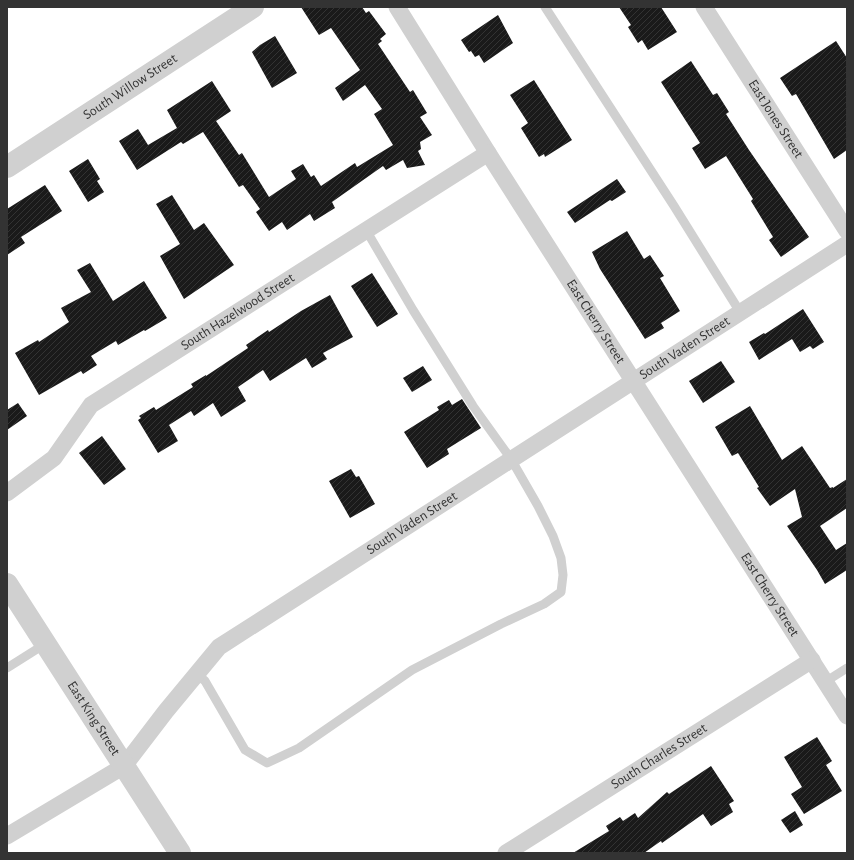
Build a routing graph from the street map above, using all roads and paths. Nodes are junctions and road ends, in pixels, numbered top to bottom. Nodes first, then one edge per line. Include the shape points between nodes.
1 (397, 7) edge
2 (545, 7) edge
3 (704, 7) edge
4 (245, 9) edge
5 (488, 153) junction
6 (7, 168) edge
7 (366, 230) junction
8 (847, 231) edge
9 (847, 244) edge
10 (740, 312) junction
11 (633, 380) junction
12 (512, 458) junction
13 (7, 493) edge
14 (7, 584) edge
15 (45, 644) junction
16 (812, 660) junction
17 (7, 668) edge
18 (847, 668) edge
19 (197, 674) junction
20 (825, 682) junction
21 (847, 716) edge
22 (124, 766) junction
23 (7, 836) edge
24 (180, 853) edge
25 (506, 853) edge

1 - 5 street, East Cherry Street
2 - 10 lane
3 - 8 street, East Jones Street
4 - 6 street, South Willow Street
5 - 7 street, South Hazelwood Street
5 - 11 street, East Cherry Street
7 - 12 lane via 469,399
7 - 13 street, South Hazelwood Street via 91,405 54,458
9 - 10 street, South Vaden Street
10 - 11 street, South Vaden Street
11 - 12 street, South Vaden Street
11 - 16 street, East Cherry Street
12 - 19 street, South Vaden Street via 219,646
12 - 19 lane via 553,536 561,558 561,592 544,604 412,670 304,744 267,763 245,750 205,681
14 - 15 street, East King Street
15 - 17 lane
15 - 22 street, East King Street
16 - 20 street, East Cherry Street
16 - 25 street, South Charles Street
18 - 20 lane
19 - 22 street, South Vaden Street
20 - 21 street, East Cherry Street
22 - 23 street, South Vaden Street
22 - 24 street, East King Street

